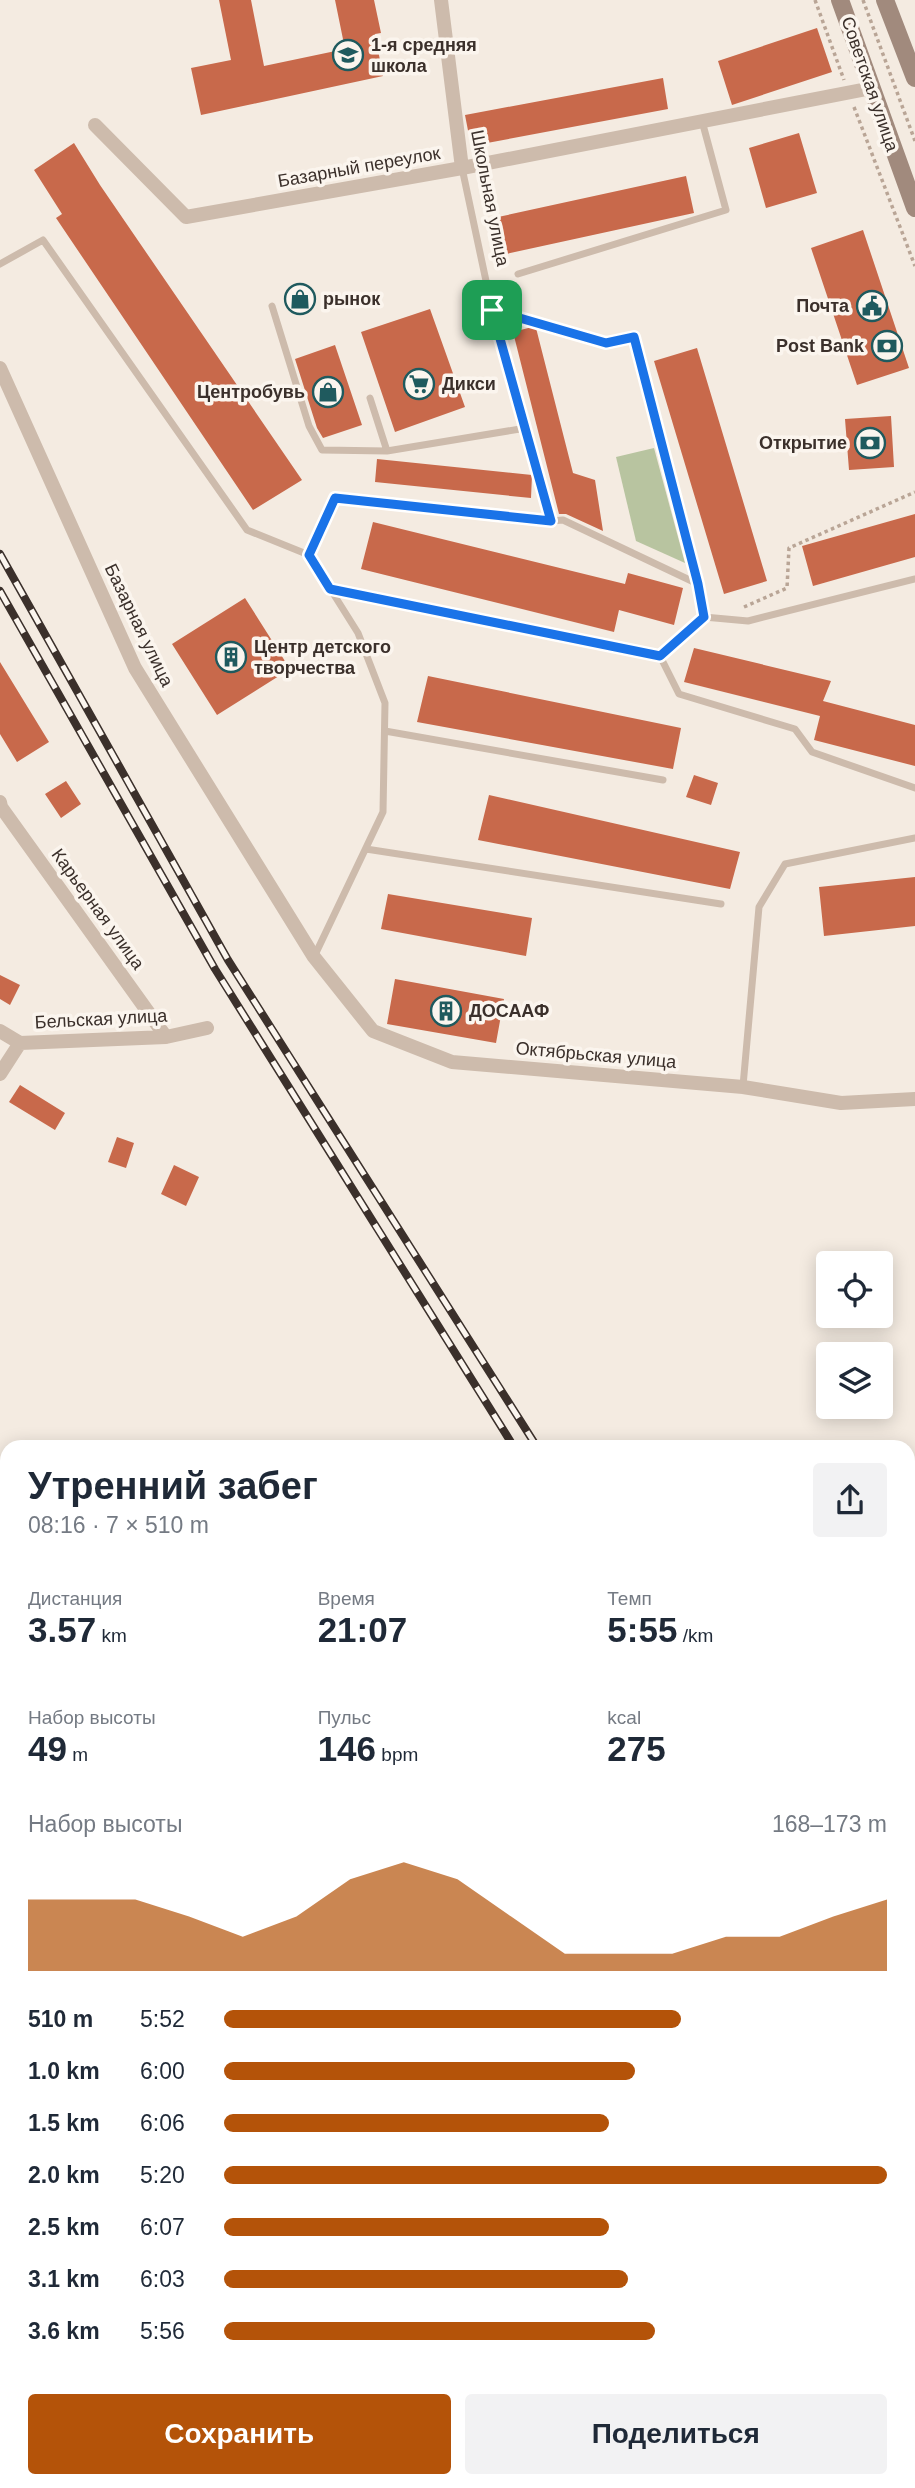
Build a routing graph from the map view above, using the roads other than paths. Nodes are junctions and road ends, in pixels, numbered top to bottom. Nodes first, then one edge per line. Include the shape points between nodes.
1 (441, 0) edge
2 (840, 0) edge
3 (885, 0) edge
4 (915, 77) edge
5 (872, 88) junction
6 (702, 121) junction
7 (95, 125) dead end
8 (462, 168) junction
9 (915, 208) edge
10 (0, 264) edge
11 (518, 274) dead end
12 (272, 306) dead end
13 (492, 310) junction
14 (0, 368) edge
15 (370, 398) dead end
16 (526, 428) junction
17 (387, 451) junction
18 (551, 521) junction
19 (309, 555) junction
20 (915, 579) edge
21 (698, 584) junction
22 (330, 589) junction
23 (704, 617) junction
24 (660, 656) junction
25 (385, 731) junction
26 (663, 780) dead end
27 (915, 788) edge
28 (0, 802) edge
29 (915, 838) edge
30 (366, 849) junction
31 (721, 904) dead end
32 (314, 957) junction
33 (207, 1028) dead end
34 (0, 1031) edge
35 (166, 1037) junction
36 (20, 1043) junction
37 (0, 1074) edge
38 (743, 1087) junction
39 (915, 1099) edge

1 - 8 street, Школьная улица
2 - 5 main road, Советская улица
3 - 4 main road
5 - 6 street, Базарный переулок
5 - 9 main road, Советская улица
6 - 8 street, Базарный переулок
6 - 11 lane via 726,210
7 - 8 street, Базарный переулок via 186,217
8 - 13 lane, Школьная улица
10 - 19 lane via 43,240 247,530
12 - 17 lane via 309,426 323,450
13 - 16 lane, Школьная улица
13 - 21 lane via 606,343 634,337
14 - 32 street, Базарная улица via 135,668
15 - 17 lane
16 - 17 lane
16 - 18 lane, Школьная улица
18 - 19 lane via 335,498
18 - 21 lane via 563,520
19 - 22 lane
20 - 23 lane via 748,621
21 - 23 lane
22 - 24 lane
22 - 25 lane via 358,633 381,691
23 - 24 lane
24 - 27 lane via 679,694 795,729 812,752
25 - 26 lane
25 - 30 lane via 383,813
28 - 35 street, Карьерная улица
29 - 38 lane via 785,864 759,907
30 - 31 lane
30 - 32 lane
32 - 38 street, Октябрьская улица via 373,1031 452,1062
33 - 35 street, Бельская улица
34 - 36 street, Бельская улица
35 - 36 street, Бельская улица
36 - 37 street
38 - 39 street, Октябрьская улица via 841,1103

